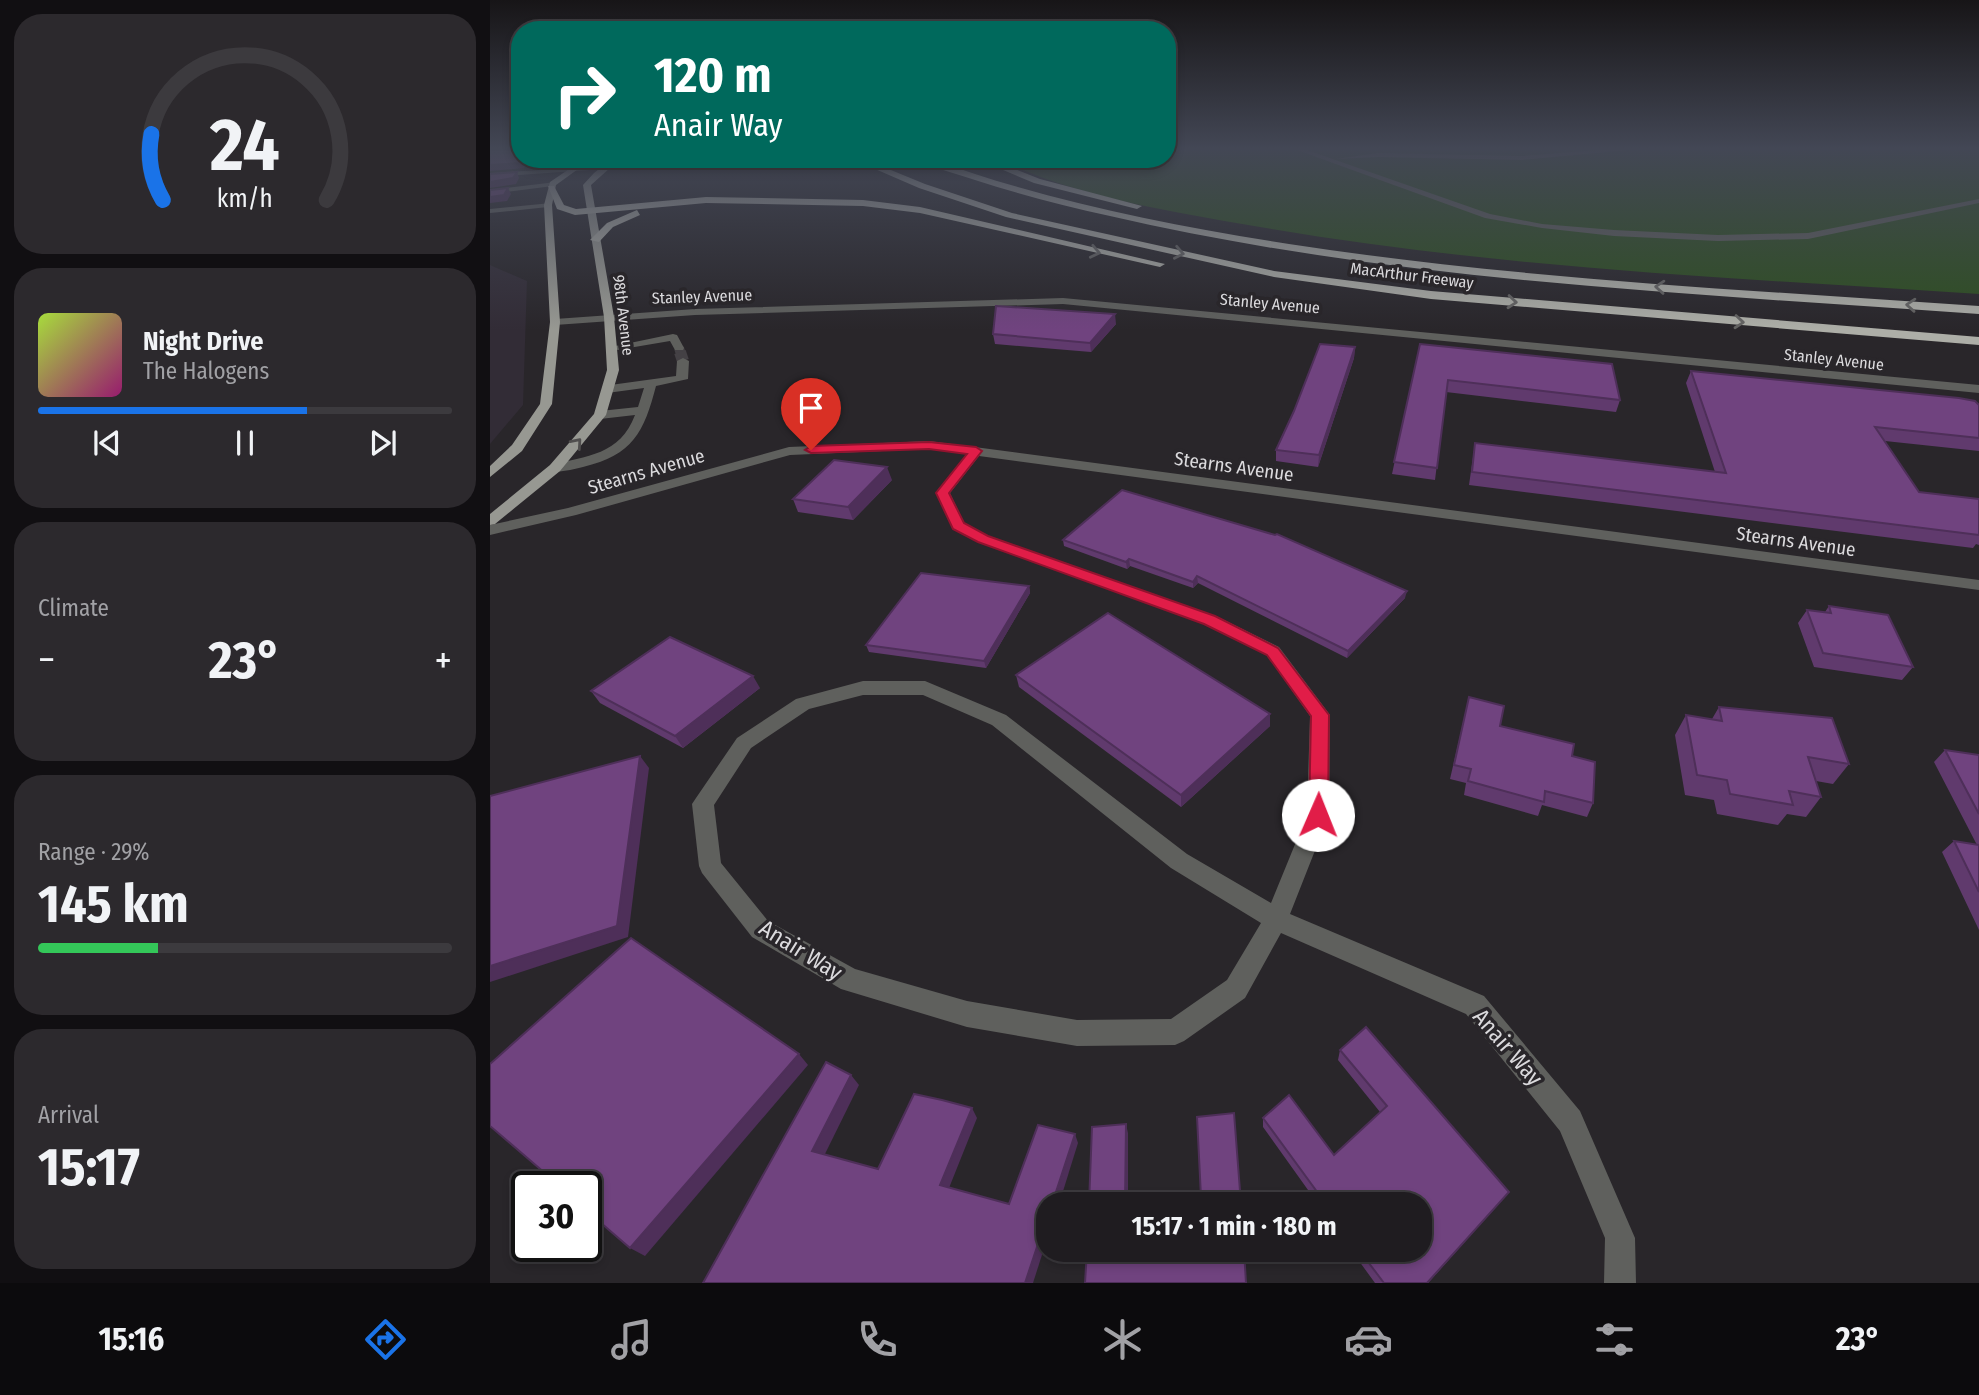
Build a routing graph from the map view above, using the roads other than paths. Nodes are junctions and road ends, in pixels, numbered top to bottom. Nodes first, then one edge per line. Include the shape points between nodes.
1 (548, 210) edge
2 (565, 210) edge
3 (605, 210) edge
4 (654, 210) edge
5 (911, 210) edge
6 (993, 210) edge
7 (1093, 210) edge
8 (1471, 210) edge
9 (1939, 210) edge
10 (591, 211) junction
11 (1181, 216) dead end
12 (595, 240) junction
13 (1378, 260) junction
14 (1169, 266) dead end
15 (1182, 267) dead end
16 (1274, 274) junction
17 (1979, 310) edge
18 (695, 312) junction
19 (609, 317) junction
20 (555, 322) junction
21 (1979, 341) edge
22 (611, 348) junction
23 (683, 361) dead end
24 (651, 383) junction
25 (607, 389) junction
26 (1979, 389) edge
27 (644, 410) junction
28 (600, 415) junction
29 (976, 451) junction
30 (555, 468) junction
31 (490, 473) edge
32 (490, 521) edge
33 (490, 530) edge
34 (1979, 585) edge
35 (1276, 919) junction
36 (1620, 1283) edge

1 - 20 main road
2 - 10 highway
3 - 10 highway
4 - 12 highway via 610,225
5 -> 14 highway
6 -> 16 highway, MacArthur Freeway
7 - 13 highway, MacArthur Freeway
8 - 9 street via 1542,226 1754,239 1808,236
10 - 12 main road, 98th Avenue
11 - 13 highway
12 - 19 main road, 98th Avenue
17 -> 13 highway, MacArthur Freeway via 1574,280
15 - 16 highway
16 -> 21 highway, MacArthur Freeway via 1431,295
18 - 19 street, Stanley Avenue
18 - 22 street via 676,342
18 - 26 street, Stanley Avenue via 1063,301
19 - 20 street, Stanley Avenue
19 - 22 main road, 98th Avenue
20 - 31 main road via 546,404 517,448
22 - 25 main road, 98th Avenue via 613,370
23 - 24 street via 682,379
24 - 25 street
24 - 27 street
25 - 28 main road, 98th Avenue
27 - 28 street
27 - 30 street via 617,452 594,463
30 -> 28 main road, 98th Avenue
29 - 33 street, Stearns Avenue via 929,445 789,451
29 - 34 street, Stearns Avenue
29 - 35 street, Anair Way via 943,493 958,526 995,544 1210,620 1273,652 1320,715 1318,815
30 - 32 main road, 98th Avenue
35 - 35 street, Anair Way via 1236,989 1175,1032 1077,1033 967,1014 850,980 760,929 710,866 703,804 744,743 803,704 863,688 925,688 999,720 1179,861
35 - 36 street, Anair Way via 1475,1005 1570,1121 1620,1238

